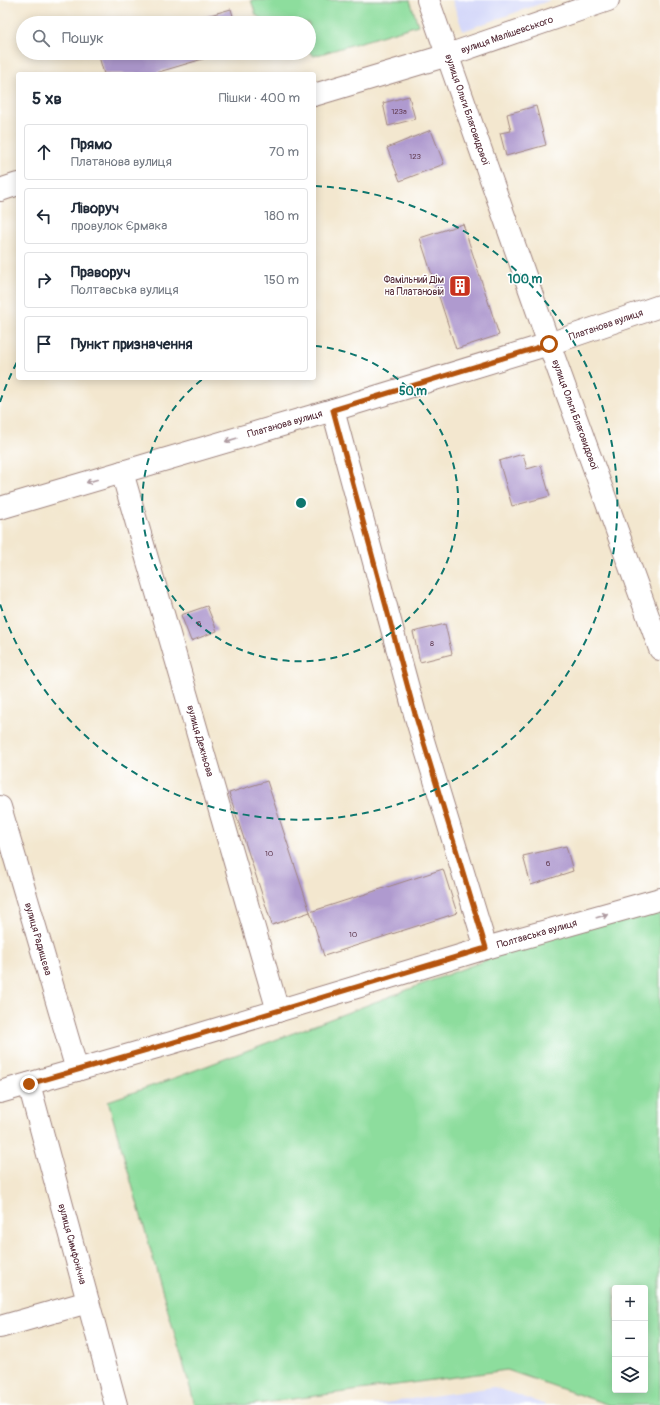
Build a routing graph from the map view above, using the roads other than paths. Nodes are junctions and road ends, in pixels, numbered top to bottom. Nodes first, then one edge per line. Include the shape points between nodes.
1 (428, 0) edge
2 (608, 0) edge
3 (448, 55) junction
4 (316, 94) edge
5 (16, 185) edge
6 (0, 190) edge
7 (660, 306) edge
8 (549, 344) junction
9 (333, 410) junction
10 (122, 472) junction
11 (0, 508) edge
12 (660, 649) edge
13 (0, 807) edge
14 (660, 899) edge
15 (486, 948) junction
16 (278, 1011) junction
17 (77, 1070) junction
18 (29, 1084) junction
19 (0, 1092) edge
20 (88, 1302) junction
21 (0, 1327) edge
22 (116, 1405) edge

1 - 3 street, вулиця Ольги Благовидової
2 - 3 street, вулиця Малішевського
3 - 4 street, вулиця Малішевського
3 - 8 street, вулиця Ольги Благовидової
5 - 6 street
7 - 8 street, Платанова вулиця
8 - 9 street, Платанова вулиця
8 - 12 street, вулиця Ольги Благовидової
9 -> 10 street, Платанова вулиця
9 - 15 street via 415,714
10 -> 11 street, Платанова вулиця
10 - 16 street, вулиця Дежньова
13 - 17 street, вулиця Радищєва
15 -> 14 street, Полтавська вулиця
15 - 16 street, Полтавська вулиця
16 - 17 street, Полтавська вулиця
17 - 18 street, Полтавська вулиця
18 - 19 street, Полтавська вулиця
18 - 20 street, вулиця Симфонічна
20 - 21 street
20 - 22 street, вулиця Симфонічна

